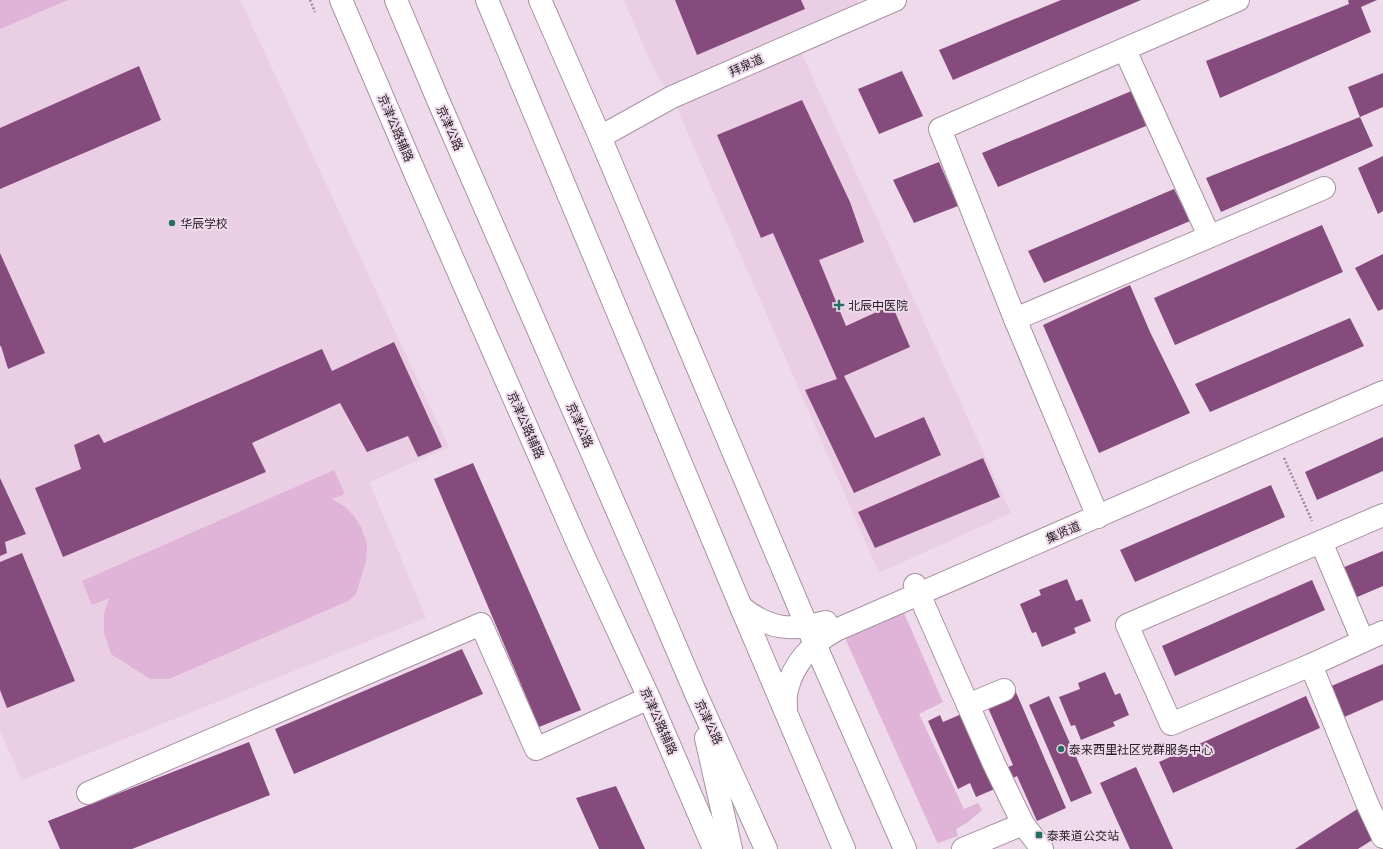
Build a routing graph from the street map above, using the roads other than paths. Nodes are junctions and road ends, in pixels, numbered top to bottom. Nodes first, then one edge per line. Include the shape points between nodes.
1 (341, 0) edge
2 (396, 0) edge
3 (487, 0) edge
4 (540, 0) edge
5 (895, 0) edge
6 (1238, 0) edge
7 (1125, 50) junction
8 (600, 137) junction
9 (1324, 188) dead end
10 (1209, 236) junction
11 (1015, 319) junction
12 (1383, 381) edge
13 (1383, 392) edge
14 (1096, 511) junction
15 (1383, 515) edge
16 (1321, 542) junction
17 (917, 590) junction
18 (741, 607) junction
19 (1383, 632) edge
20 (812, 635) junction
21 (1363, 641) junction
22 (1311, 665) junction
23 (1004, 690) dead end
24 (696, 694) junction
25 (649, 698) junction
26 (968, 706) junction
27 (786, 712) junction
28 (819, 788) junction
29 (88, 793) dead end
30 (1022, 824) junction
31 (1383, 837) edge
32 (714, 849) edge
33 (731, 849) edge
34 (766, 849) edge
35 (844, 849) edge
36 (861, 849) edge
37 (905, 849) edge
38 (963, 849) edge
39 (1042, 849) edge

1 - 25 main road, 京津公路辅路 via 578,544
2 - 24 main road, 京津公路
3 - 18 main road
4 - 8 main road
5 - 8 main road, 拜泉道 via 672,97
6 - 7 main road
7 - 10 main road
7 - 11 main road via 940,129
8 - 20 main road
9 - 10 main road
10 - 11 main road
11 - 14 main road
12 - 14 main road, 集贤道
13 - 14 main road, 集贤道 via 1276,439
14 - 17 main road, 集贤道
15 - 16 main road
16 - 21 main road
16 - 22 main road via 1128,625 1171,724
17 - 20 main road, 集贤道 via 836,630
17 - 26 main road
18 - 20 main road, 集贤道 via 754,618 769,625
18 - 27 main road
19 - 21 main road
20 - 27 main road, 集贤道 via 804,656 790,680
20 - 37 main road
21 - 22 main road
22 - 31 main road
23 - 26 main road
24 - 33 main road
24 - 34 main road, 京津公路
25 - 29 main road via 536,748 482,624
25 - 32 main road, 京津公路辅路
26 - 30 main road
27 - 28 main road
28 - 35 main road
28 - 36 main road
30 - 38 main road
30 - 39 main road

